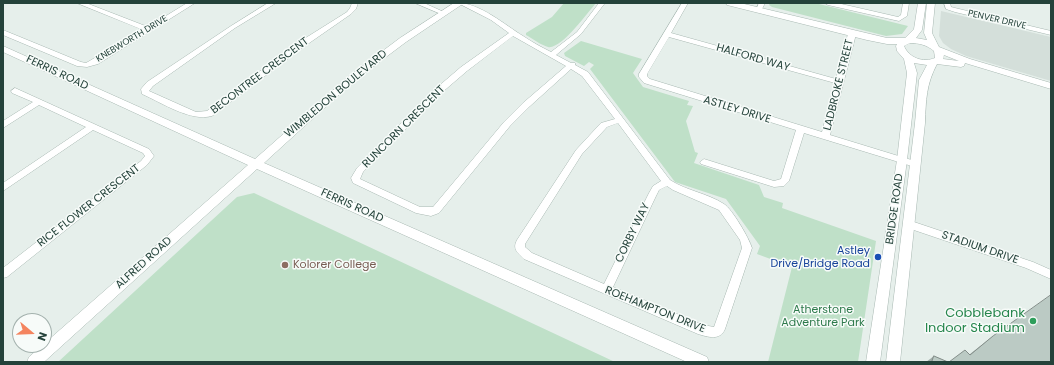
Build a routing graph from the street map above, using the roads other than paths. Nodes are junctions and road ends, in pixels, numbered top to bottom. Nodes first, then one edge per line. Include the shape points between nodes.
1 (80, 3) edge
2 (192, 3) edge
3 (273, 3) edge
4 (355, 3) edge
5 (418, 3) edge
6 (461, 3) edge
7 (602, 3) edge
8 (685, 3) edge
9 (730, 3) edge
10 (828, 3) edge
11 (906, 3) edge
12 (922, 3) edge
13 (931, 3) edge
14 (947, 3) edge
15 (761, 7) edge
16 (443, 13) junction
17 (148, 29) junction
18 (3, 32) edge
19 (1051, 33) edge
20 (513, 34) junction
21 (667, 34) junction
22 (852, 34) junction
23 (867, 38) junction
24 (907, 41) junction
25 (935, 48) junction
26 (3, 49) edge
27 (552, 54) junction
28 (907, 56) junction
29 (935, 62) junction
30 (572, 65) junction
31 (839, 82) junction
32 (1051, 86) edge
33 (15, 91) dead end
34 (1051, 93) edge
35 (39, 102) junction
36 (620, 120) junction
37 (3, 125) edge
38 (92, 126) junction
39 (801, 129) junction
40 (825, 137) junction
41 (704, 162) dead end
42 (908, 162) junction
43 (255, 163) junction
44 (667, 182) junction
45 (3, 188) edge
46 (908, 224) junction
47 (3, 274) edge
48 (1051, 275) edge
49 (606, 290) junction
50 (34, 362) edge
51 (702, 362) edge
52 (873, 362) edge
53 (893, 362) edge

1 - 17 street
2 - 17 street, KNEBWORTH DRIVE
3 - 4 street, BECONTREE CRESCENT via 150,84 145,92 194,114 209,114 299,46 349,13 354,9
5 - 16 street
6 - 16 street, WIMBLEDON BOULEVARD
6 - 20 street, ROEHAMPTON DRIVE via 493,19
7 - 27 street via 579,33
8 - 21 street, ASTLEY DRIVE
9 - 15 street
10 - 11 street via 899,19 904,16
12 - 24 street via 918,30
13 - 25 street via 928,31 929,39
14 - 19 street, PENVER DRIVE via 948,8 957,11
15 - 22 street
16 - 43 street, WIMBLEDON BOULEVARD via 372,62
17 - 18 street, KNEBWORTH DRIVE via 95,62 84,65
20 - 27 street, ROEHAMPTON DRIVE
20 - 30 street, RUNCORN CRESCENT via 464,69 436,94 360,170 356,181 419,210 436,210 507,124
21 - 31 street, HALFORD WAY
21 - 39 street, ASTLEY DRIVE via 643,74 647,81
22 - 23 street
22 - 31 street, LADBROKE STREET
23 - 24 street
23 - 28 street via 890,46
24 - 25 street via 925,42
24 - 28 street, BRIDGE ROAD via 902,43 901,49
25 - 29 street via 940,56
25 - 32 street via 967,62
26 - 43 street, FERRIS ROAD via 62,74 128,108
27 - 30 street, ROEHAMPTON DRIVE
28 - 29 street via 918,61
28 - 42 street, BRIDGE ROAD via 912,73
29 - 34 street via 960,64
29 - 42 street, BRIDGE ROAD via 924,80 920,122
30 - 36 street, ROEHAMPTON DRIVE via 585,74
31 - 40 street, LADBROKE STREET
33 - 35 street, RICE FLOWER CRESCENT
35 - 37 street
35 - 38 street, RICE FLOWER CRESCENT
36 - 44 street, ROEHAMPTON DRIVE
36 - 49 street, ROEHAMPTON DRIVE via 604,125 579,152 519,246 524,254
38 - 45 street
38 - 47 street, RICE FLOWER CRESCENT via 146,151 149,158
39 - 40 street, ASTLEY DRIVE
39 - 41 street via 785,181 781,184
40 - 42 street, ASTLEY DRIVE
42 - 46 street, BRIDGE ROAD
42 - 52 street, BRIDGE ROAD
43 - 50 street, ALFRED ROAD
43 - 51 street, FERRIS ROAD
44 - 49 street, CORBY WAY via 656,188 652,195
44 - 49 street, ROEHAMPTON DRIVE via 722,207 746,244 720,329 714,333 702,330
46 - 48 street, STADIUM DRIVE via 1029,265
46 - 53 street, BRIDGE ROAD

